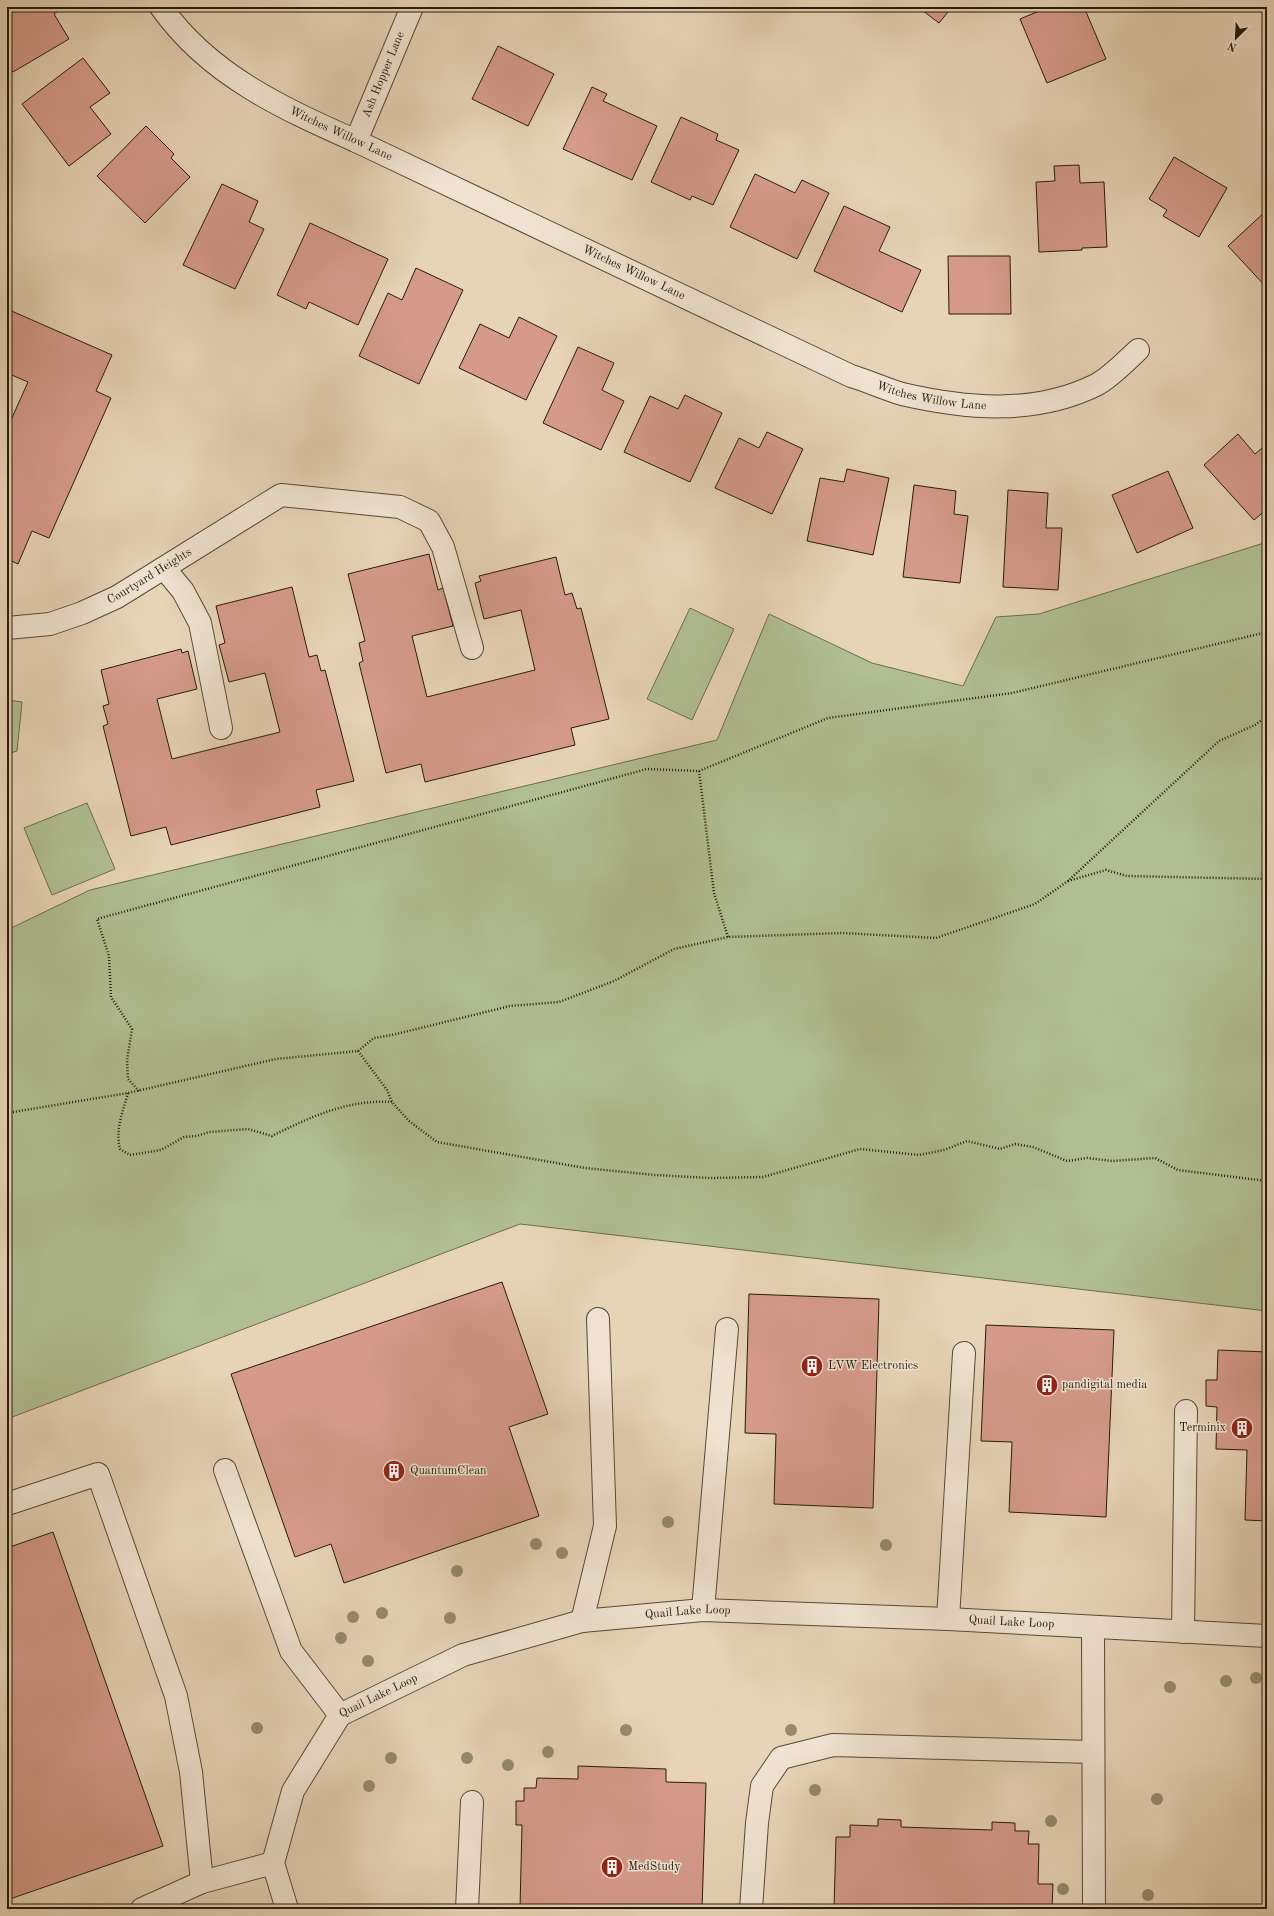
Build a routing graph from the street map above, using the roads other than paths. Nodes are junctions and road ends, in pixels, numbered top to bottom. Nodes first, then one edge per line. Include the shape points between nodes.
1 (161, 7) edge
2 (412, 7) edge
3 (356, 141) junction
4 (1138, 350) dead end
5 (164, 568) junction
6 (7, 628) edge
7 (472, 648) dead end
8 (221, 728) dead end
9 (598, 1319) dead end
10 (727, 1329) dead end
11 (964, 1353) dead end
12 (1186, 1411) dead end
13 (225, 1470) dead end
14 (7, 1504) edge
15 (703, 1610) junction
16 (948, 1619) junction
17 (582, 1621) junction
18 (1093, 1628) junction
19 (1183, 1632) junction
20 (1267, 1636) edge
21 (340, 1715) junction
22 (1093, 1752) junction
23 (472, 1802) dead end
24 (273, 1863) junction
25 (202, 1882) junction
26 (142, 1909) edge
27 (287, 1909) edge
28 (467, 1909) edge
29 (752, 1909) edge
30 (1094, 1909) edge

1 - 3 street, Witches Willow Lane via 193,44 224,71 256,93 294,114
2 - 3 street, Ash Hopper Lane
3 - 4 street, Witches Willow Lane via 851,376 901,393 961,405 1012,407 1055,401 1097,384
5 - 6 street, Courtyard Heights via 82,613 50,624
5 - 7 street, Courtyard Heights via 281,495 400,507 429,521 442,547
5 - 8 street via 183,591 200,623
9 - 17 street via 605,1526
10 - 15 street
11 - 16 street
12 - 19 street
13 - 21 street via 291,1651
14 - 25 street via 98,1474 176,1696 191,1772
15 - 16 street, Quail Lake Loop
15 - 17 street, Quail Lake Loop
16 - 18 street, Quail Lake Loop
17 - 21 street, Quail Lake Loop via 463,1654
18 - 19 street, Quail Lake Loop
18 - 22 street
19 - 20 street, Quail Lake Loop
21 - 24 street, Quail Lake Loop via 293,1791
22 - 29 street via 833,1745 781,1758 762,1786 757,1822
22 - 30 street
23 - 28 street
24 - 25 street
24 - 27 street
25 - 26 street

